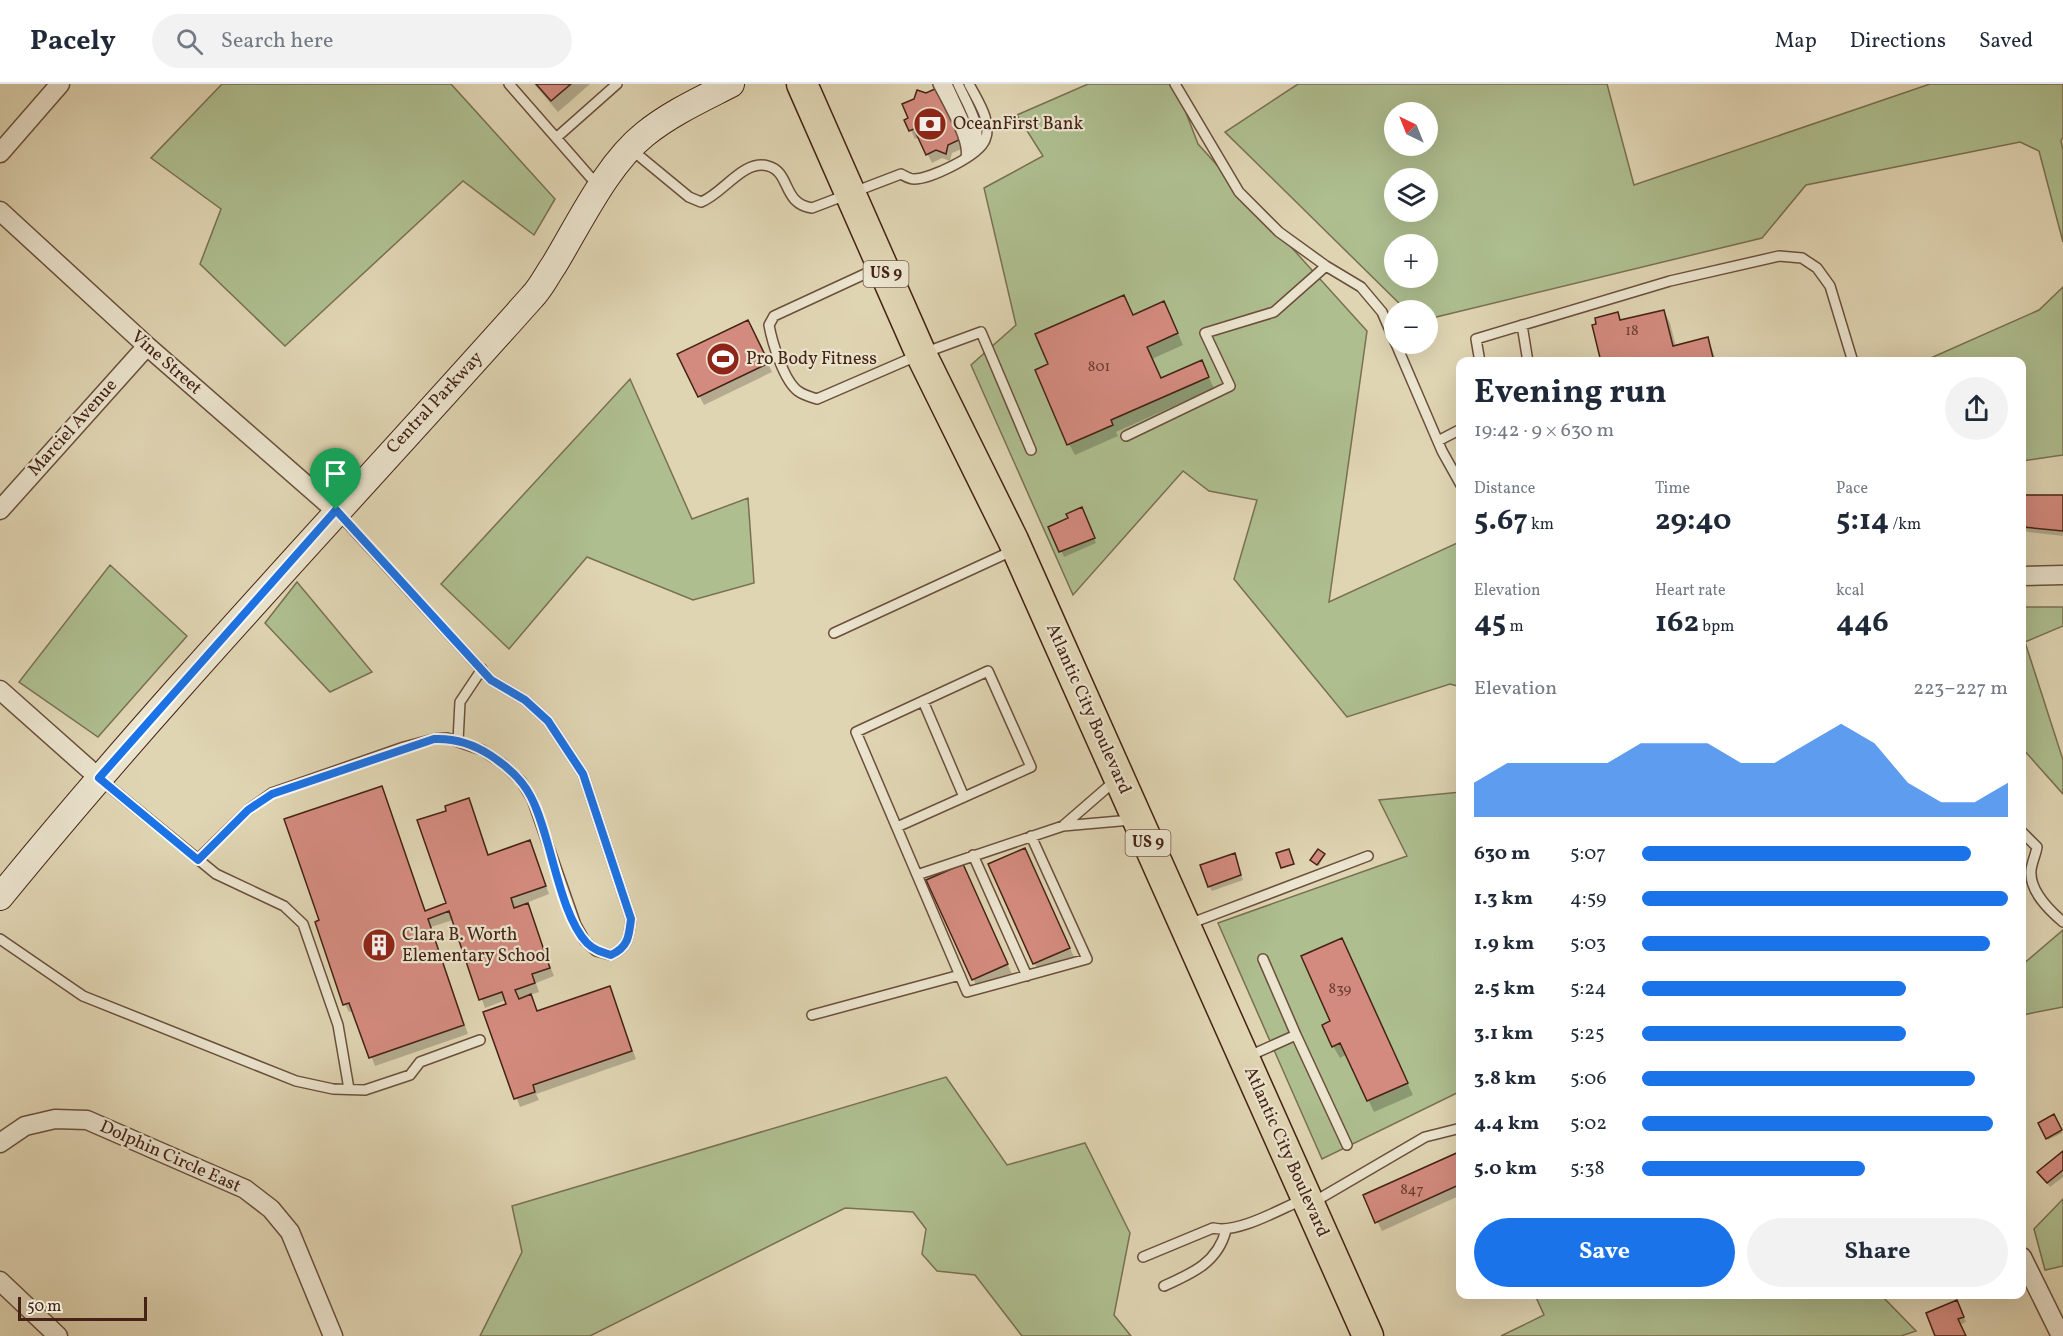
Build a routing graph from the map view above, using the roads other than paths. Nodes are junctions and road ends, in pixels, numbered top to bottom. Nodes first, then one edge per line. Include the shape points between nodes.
1 (60, 84) edge
2 (509, 84) edge
3 (617, 84) edge
4 (731, 84) edge
5 (802, 84) edge
6 (938, 84) edge
7 (947, 84) edge
8 (958, 84) edge
9 (969, 84) edge
10 (1175, 84) edge
11 (556, 138) junction
12 (630, 148) junction
13 (0, 153) edge
14 (965, 159) junction
15 (601, 189) junction
16 (850, 194) junction
17 (0, 211) edge
18 (882, 266) junction
19 (1326, 266) junction
20 (1384, 317) edge
21 (1522, 326) junction
22 (147, 346) junction
23 (921, 354) junction
24 (1400, 354) edge
25 (1479, 357) edge
26 (1527, 357) edge
27 (1851, 357) edge
28 (1456, 432) edge
29 (1126, 436) dead end
30 (1438, 441) junction
31 (1031, 450) dead end
32 (1456, 475) edge
33 (0, 510) edge
34 (336, 510) junction
35 (1017, 549) junction
36 (2063, 575) edge
37 (2026, 576) edge
38 (834, 633) dead end
39 (482, 669) junction
40 (0, 690) edge
41 (923, 701) junction
42 (458, 741) junction
43 (99, 778) junction
44 (1118, 778) junction
45 (964, 797) junction
46 (1137, 819) junction
47 (1063, 826) junction
48 (897, 827) junction
49 (1031, 836) junction
50 (2026, 836) edge
51 (974, 855) junction
52 (1368, 856) dead end
53 (198, 860) junction
54 (917, 875) junction
55 (0, 897) edge
56 (2063, 922) edge
57 (1184, 926) junction
58 (0, 939) edge
59 (1263, 959) dead end
60 (960, 975) junction
61 (1027, 976) junction
62 (812, 1015) dead end
63 (1296, 1035) junction
64 (480, 1040) dead end
65 (1244, 1059) junction
66 (349, 1089) junction
67 (1456, 1129) edge
68 (0, 1143) edge
69 (1347, 1145) dead end
70 (1308, 1201) junction
71 (1226, 1230) junction
72 (1143, 1257) dead end
73 (2026, 1265) edge
74 (0, 1281) edge
75 (1164, 1286) dead end
76 (58, 1336) edge
77 (333, 1336) edge
78 (1368, 1336) edge
79 (2061, 1336) edge

1 - 13 street
2 - 11 lane
3 - 11 lane
4 - 12 main road, Central Parkway via 674,114
5 - 16 highway, Atlantic City Boulevard / US 9
6 - 14 lane via 965,144
7 - 14 lane via 972,138 972,149
8 - 14 lane via 979,137
9 - 14 lane via 987,129 978,151
10 - 19 lane via 1239,192 1279,232
11 - 15 lane
12 - 15 main road, Central Parkway
12 - 16 lane via 689,197 701,202 760,164 771,166 780,174 793,201 802,207 812,208
14 - 16 lane via 925,177 911,180 901,174
15 - 34 main road, Central Parkway via 536,294
16 - 18 highway, Atlantic City Boulevard / US 9
17 - 22 street, Vine Street
18 - 23 highway, Atlantic City Boulevard / US 9
18 - 23 lane via 774,316 769,325 771,342 793,386 817,399
19 - 20 lane via 1361,287
19 - 29 lane via 1274,312 1205,333 1230,386
21 - 25 lane via 1476,339
21 - 26 lane
21 - 27 lane via 1670,280 1779,256 1802,258 1817,268 1830,286
22 - 33 street, Marciel Avenue
22 - 34 street, Vine Street
23 - 31 lane via 981,332
23 - 35 highway, Atlantic City Boulevard / US 9
24 - 30 lane
28 - 30 lane
30 - 32 lane
34 - 39 lane
34 - 43 main road, Central Parkway
35 - 38 lane
35 - 44 highway, Atlantic City Boulevard / US 9
36 - 37 street
39 - 42 lane via 460,702
39 - 42 lane via 491,680 525,700 548,721 583,774 631,919 624,949 611,955 596,951 585,941 567,903 532,799 521,781 482,750
40 - 43 street
41 - 45 lane
41 - 45 lane via 988,671 1031,767
41 - 48 lane via 856,732
42 - 53 lane via 434,739 272,794 248,810
43 - 53 lane
43 - 55 main road, Central Parkway
44 - 46 highway, Atlantic City Boulevard / US 9
44 - 47 lane
45 - 48 lane
46 - 47 lane
46 - 57 highway, Atlantic City Boulevard / US 9
47 - 49 lane
48 - 54 lane
49 - 51 lane
49 - 61 lane via 1086,959
50 - 56 lane via 2037,846 2031,872 2034,884 2043,903
51 - 54 lane
51 - 61 lane
52 - 57 lane
53 - 66 lane via 216,874 284,906 303,924 338,1025
54 - 60 lane
57 - 65 highway, Atlantic City Boulevard / US 9
58 - 66 lane via 82,996 296,1081
59 - 63 lane
60 - 61 lane via 968,992
60 - 62 lane
63 - 65 lane
63 - 69 lane
64 - 66 lane via 420,1062 410,1075 365,1090
65 - 70 highway, Atlantic City Boulevard / US 9
67 - 70 lane via 1425,1137
68 - 77 street, Dolphin Circle East via 26,1126 55,1119 87,1120 245,1189 271,1209 290,1232
70 - 71 lane
70 - 78 highway, Atlantic City Boulevard / US 9
71 - 72 lane via 1213,1228
71 - 75 lane via 1210,1262
73 - 79 street
74 - 76 street

